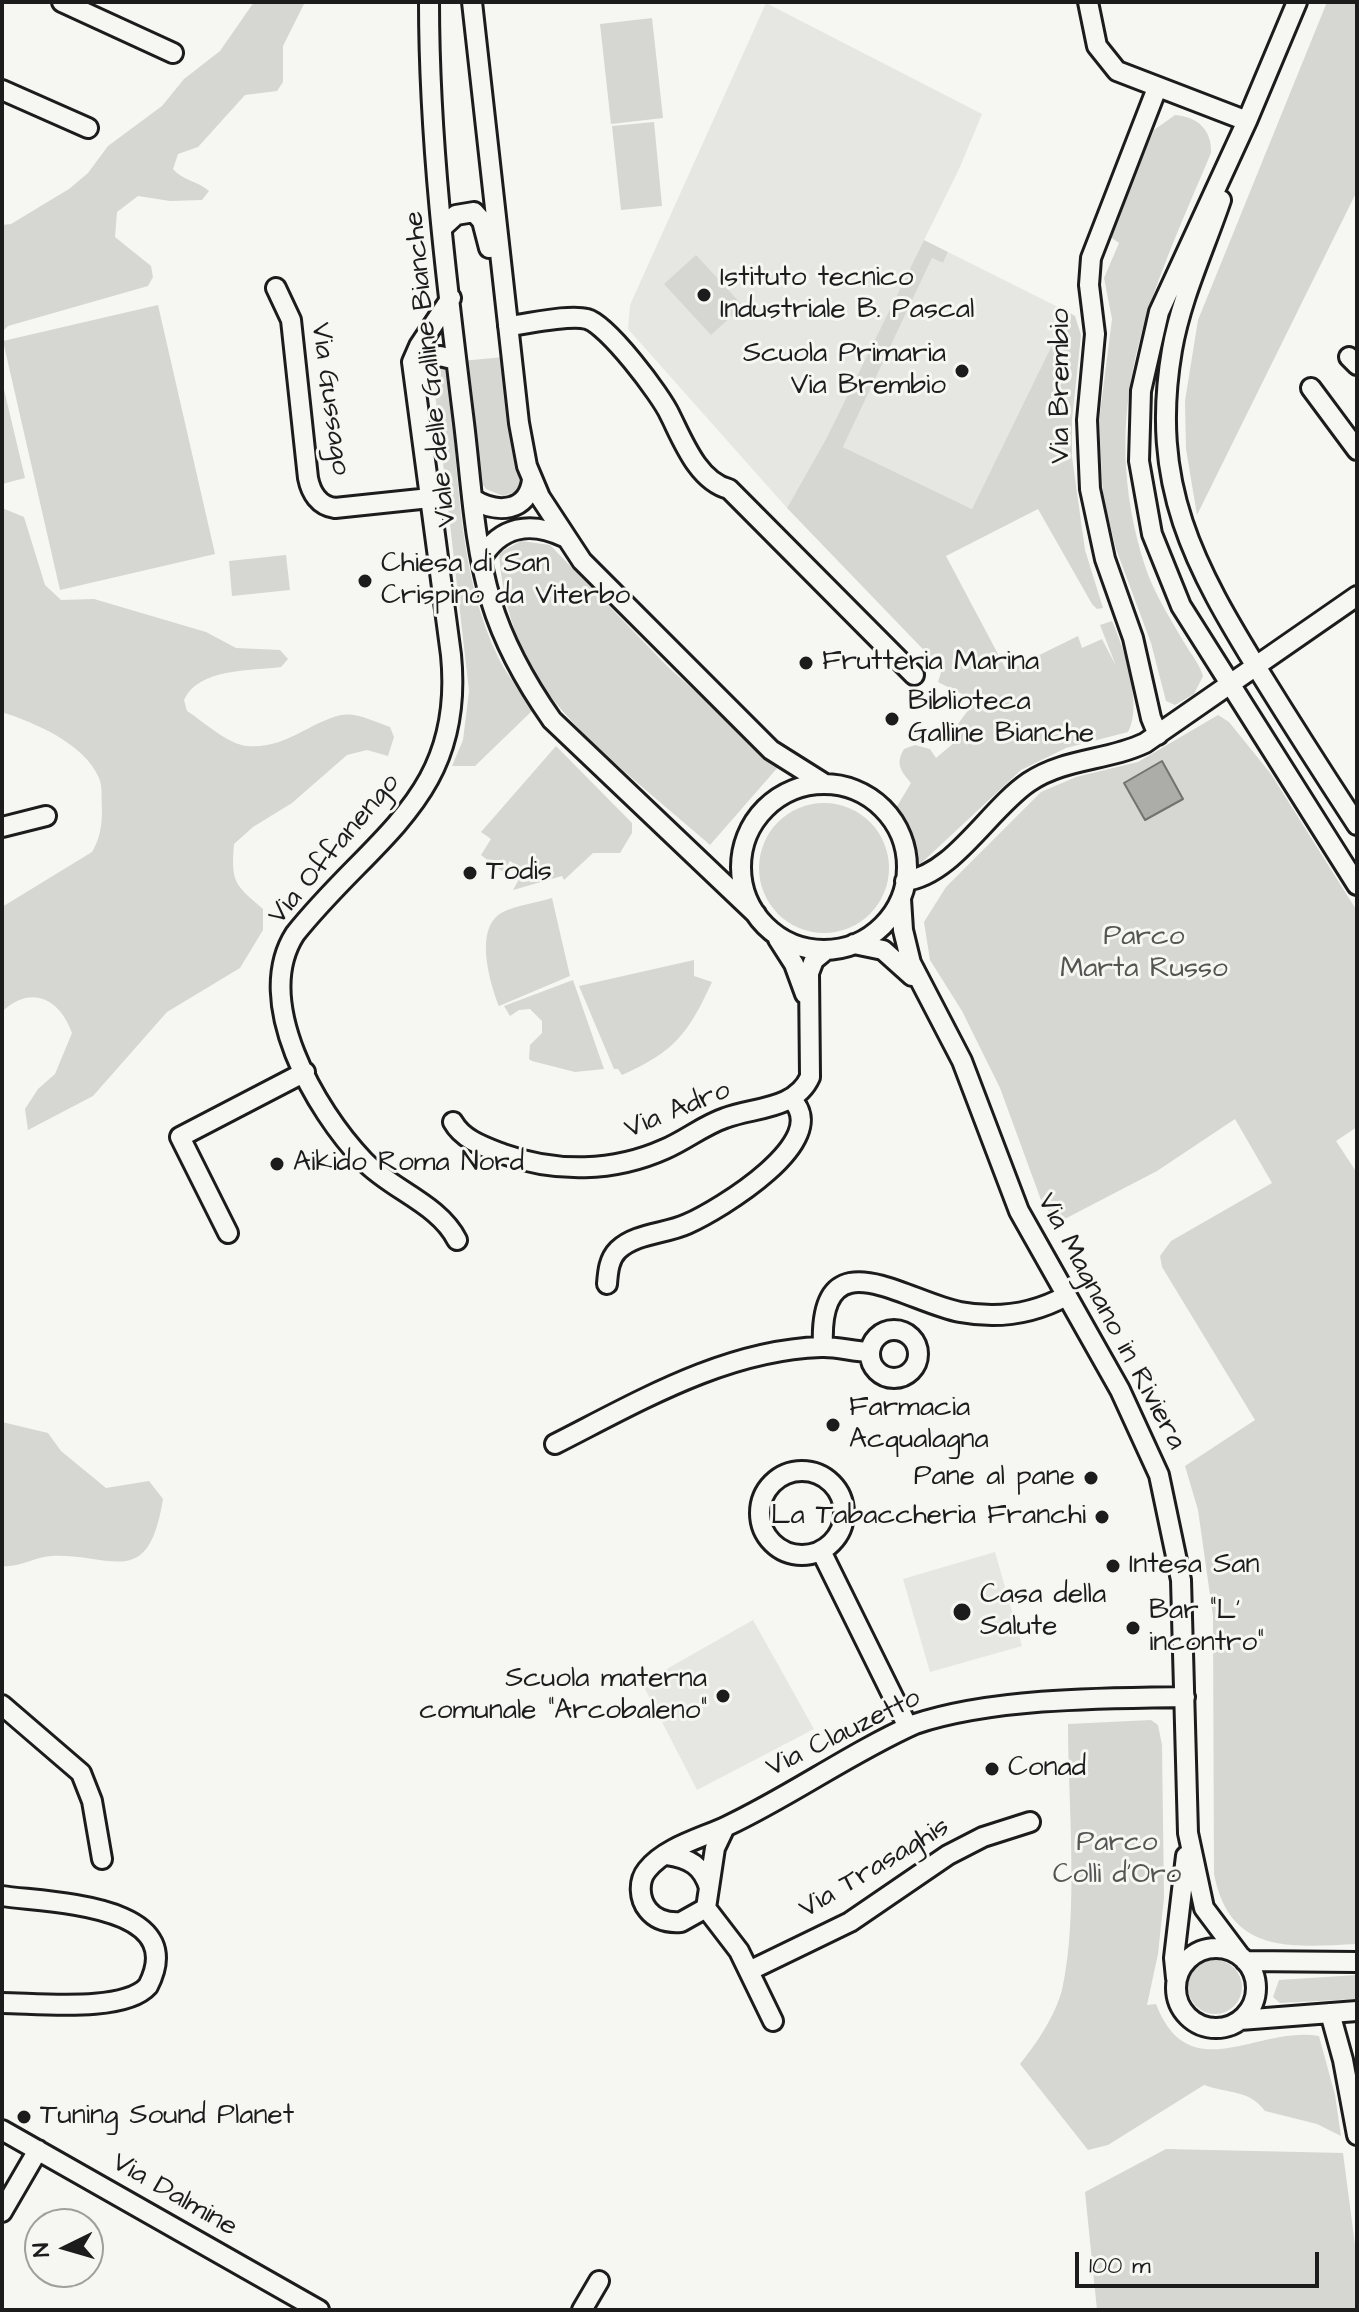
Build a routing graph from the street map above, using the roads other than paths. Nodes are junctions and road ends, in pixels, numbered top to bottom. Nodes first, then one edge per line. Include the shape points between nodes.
1 (62, 2) edge
2 (429, 2) edge
3 (472, 2) edge
4 (1088, 2) edge
5 (1297, 2) edge
6 (173, 53) dead end
7 (1157, 88) junction
8 (2, 90) edge
9 (1247, 121) junction
10 (88, 128) dead end
11 (444, 226) junction
12 (503, 283) junction
13 (276, 288) dead end
14 (451, 298) junction
15 (508, 326) junction
16 (456, 360) junction
17 (417, 388) junction
18 (1311, 388) dead end
19 (1357, 450) edge
20 (532, 480) junction
21 (430, 498) junction
22 (473, 499) junction
23 (564, 537) junction
24 (481, 559) junction
25 (1357, 596) edge
26 (1256, 666) junction
27 (914, 675) dead end
28 (1230, 685) junction
29 (1158, 735) junction
30 (825, 784) junction
31 (1349, 799) edge
32 (46, 816) dead end
33 (1357, 825) edge
34 (2, 827) edge
35 (1357, 885) edge
36 (903, 890) junction
37 (756, 914) junction
38 (771, 931) junction
39 (854, 944) junction
40 (825, 951) junction
41 (927, 996) junction
42 (809, 1013) junction
43 (305, 1072) junction
44 (791, 1099) junction
45 (453, 1122) dead end
46 (228, 1233) dead end
47 (457, 1240) dead end
48 (607, 1284) dead end
49 (1066, 1296) junction
50 (823, 1346) junction
51 (870, 1352) dead end
52 (555, 1444) dead end
53 (821, 1551) junction
54 (1185, 1697) junction
55 (2, 1705) edge
56 (908, 1727) junction
57 (1030, 1822) dead end
58 (725, 1827) junction
59 (1188, 1833) junction
60 (667, 1855) junction
61 (102, 1859) dead end
62 (709, 1888) junction
63 (2, 1896) edge
64 (706, 1908) junction
65 (1243, 1959) junction
66 (1357, 1962) edge
67 (751, 1970) junction
68 (1176, 1978) junction
69 (2, 2003) edge
70 (1357, 2011) edge
71 (1330, 2013) junction
72 (1240, 2020) junction
73 (773, 2021) dead end
74 (2, 2130) edge
75 (1357, 2135) edge
76 (38, 2150) junction
77 (2, 2212) edge
78 (599, 2281) dead end
79 (319, 2310) edge
80 (582, 2310) edge

1 - 6 street
2 - 11 street, Viale delle Galline Bianche via 432,107
3 - 12 street
4 - 7 street via 1097,46 1108,63
5 - 9 street
7 - 9 street
7 - 29 street, Via Brembio via 1095,244 1089,276 1095,327 1087,407 1090,489 1102,547 1136,646
8 - 10 street
9 - 26 street via 1179,321 1168,379 1167,422 1173,487 1187,538 1218,606
9 - 28 street via 1162,303 1144,370 1139,419 1143,490 1160,557 1190,622
11 - 12 street via 466,211 477,215
11 - 14 street, Viale delle Galline Bianche
12 - 15 street
13 - 21 street, Via Gussago via 291,320 308,478 315,497 335,508
14 - 16 street, Viale delle Galline Bianche
14 - 17 street, Via Offanengo via 413,357
15 - 20 street via 519,423
15 - 27 street via 586,318 604,327 669,413 681,445 717,486 729,489
16 - 17 street via 440,356 426,362
16 - 22 street, Viale delle Galline Bianche
17 - 21 street, Via Offanengo
18 - 19 street
20 - 22 street via 527,497 511,507 490,508
20 - 23 street
21 - 43 street, Via Offanengo via 454,682 450,733 420,796 288,947 280,1003
22 - 24 street, Viale delle Galline Bianche
23 - 24 street via 524,526 501,536
23 - 30 street via 593,573 765,744
24 - 37 street, Viale delle Galline Bianche via 506,642 552,720
25 - 26 street
26 - 28 street
26 - 31 street
28 - 29 street
28 - 35 street
29 - 36 street via 1133,749 1073,762 1035,778 1000,805 938,868
30 - 36 street via 862,793 891,818 903,847
30 - 37 street via 777,799 749,833 742,873
31 - 33 street
32 - 34 street
36 - 39 street via 882,928
36 - 41 street, Via Magnano in Riviera via 906,945
37 - 38 street
38 - 40 street via 796,946
38 - 42 street via 794,964
39 - 40 street
39 - 41 street, Via Magnano in Riviera via 891,954
40 - 42 street via 810,968
41 - 49 street, Via Magnano in Riviera via 962,1061 1019,1211
42 - 44 street via 810,1077
43 - 46 street via 180,1137
43 - 47 street, Via Offanengo via 335,1126 364,1161 448,1222
44 - 45 street, Via Adro via 725,1118 651,1155 594,1167 560,1167 510,1156 466,1137
44 - 48 street via 802,1124 788,1152 709,1213 624,1246 610,1263
49 - 50 street via 1027,1313 972,1314 883,1283 857,1282 840,1288 828,1302
49 - 54 street, Via Magnano in Riviera via 1131,1411 1159,1475 1180,1567
50 - 51 street
50 - 52 street via 714,1368
53 - 53 street via 839,1532 839,1494 808,1472 782,1476 763,1497 762,1526 769,1539 793,1554
53 - 56 street
54 - 56 street, Via Clauzetto via 1024,1704 946,1715
54 - 59 street, Via Magnano in Riviera
55 - 61 street via 81,1773 92,1801
56 - 58 street, Via Clauzetto
57 - 67 street, Via Trasaghis via 948,1855 850,1922
58 - 60 street, Via Clauzetto via 697,1836
58 - 62 street via 715,1848
59 - 65 street, Via Magnano in Riviera via 1204,1908
59 - 68 street, Via Magnano in Riviera
60 - 62 street via 696,1864
60 - 64 street, Via Clauzetto via 644,1876 641,1897 648,1911 661,1920 681,1922
62 - 64 street
63 - 69 street via 125,1917 145,1932 155,1960 148,1986 128,1999
64 - 67 street
65 - 66 street
65 - 68 street via 1221,1949 1205,1950 1190,1958
65 - 72 street via 1253,1974 1255,1994
67 - 73 street
68 - 72 street via 1177,1998 1194,2022 1213,2028
70 - 71 street
71 - 72 street
71 - 75 street
74 - 76 street, Via Dalmine
76 - 77 street
76 - 79 street, Via Dalmine
78 - 80 street

